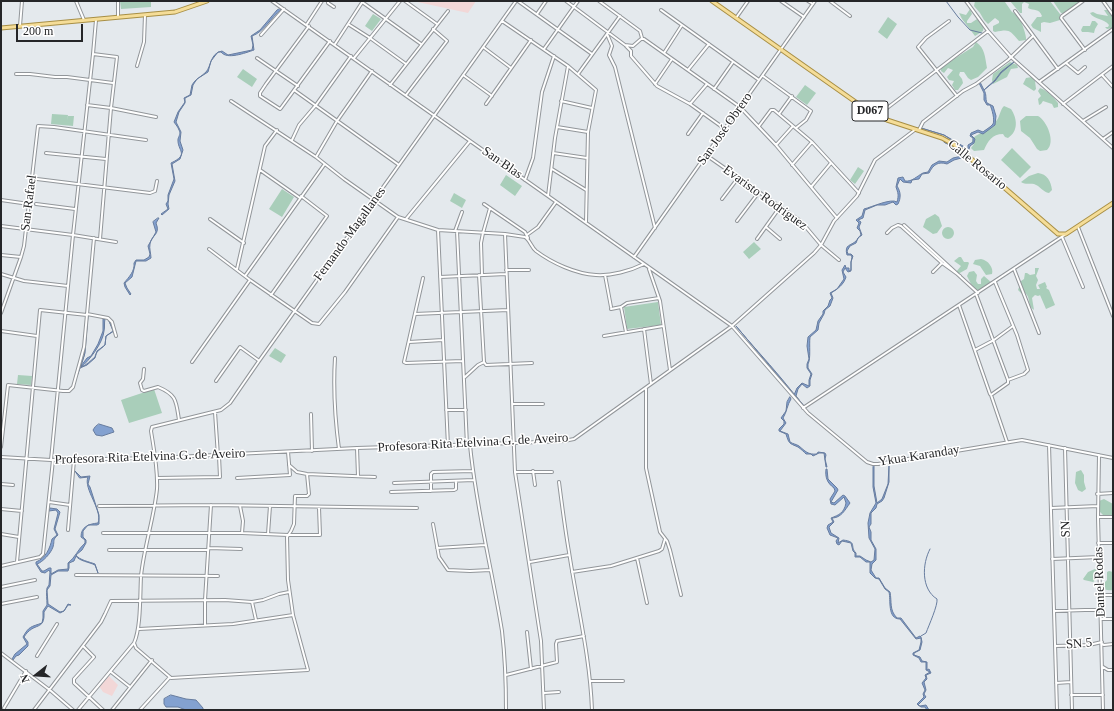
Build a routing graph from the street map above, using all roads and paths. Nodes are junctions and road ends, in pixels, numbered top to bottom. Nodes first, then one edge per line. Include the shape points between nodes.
1 (22, 1) edge
2 (76, 1) edge
3 (118, 1) edge
4 (206, 1) edge
5 (272, 1) edge
6 (322, 1) edge
7 (328, 1) edge
8 (400, 1) edge
9 (406, 1) edge
10 (517, 1) edge
11 (546, 1) edge
12 (566, 1) edge
13 (578, 1) edge
14 (599, 1) edge
15 (712, 1) edge
16 (748, 1) edge
17 (781, 1) edge
18 (808, 1) edge
19 (815, 1) edge
20 (830, 1) edge
21 (966, 1) edge
22 (1083, 1) edge
23 (1103, 1) edge
24 (362, 2) edge
25 (813, 4) junction
26 (334, 7) dead end
27 (574, 7) junction
28 (284, 9) junction
29 (661, 10) dead end
30 (448, 11) dead end
31 (1015, 11) dead end
32 (537, 14) junction
33 (145, 15) junction
34 (1113, 15) edge
35 (620, 16) junction
36 (850, 16) dead end
37 (118, 17) junction
38 (804, 17) junction
39 (385, 18) junction
40 (736, 18) junction
41 (96, 19) junction
42 (84, 20) junction
43 (502, 21) junction
44 (949, 21) dead end
45 (348, 24) junction
46 (437, 24) junction
47 (308, 25) junction
48 (682, 25) junction
49 (20, 26) junction
50 (1, 28) edge
51 (433, 29) junction
52 (558, 29) junction
53 (1113, 29) edge
54 (988, 31) junction
55 (608, 33) junction
56 (262, 35) dead end
57 (1033, 36) junction
58 (370, 38) junction
59 (642, 38) junction
60 (531, 40) junction
61 (330, 41) junction
62 (335, 44) junction
63 (421, 44) junction
64 (709, 44) junction
65 (625, 45) junction
66 (482, 47) junction
67 (544, 49) junction
68 (781, 50) junction
69 (1085, 50) junction
70 (664, 53) junction
71 (93, 54) junction
72 (592, 54) junction
73 (351, 56) junction
74 (554, 56) junction
75 (1011, 57) junction
76 (257, 58) dead end
77 (354, 58) junction
78 (672, 59) junction
79 (733, 62) junction
80 (1066, 63) junction
81 (406, 64) junction
82 (137, 66) dead end
83 (568, 66) junction
84 (1113, 66) edge
85 (511, 68) junction
86 (1085, 68) dead end
87 (1058, 69) junction
88 (688, 70) junction
89 (936, 70) junction
90 (276, 71) junction
91 (372, 71) junction
92 (16, 74) dead end
93 (578, 74) junction
94 (463, 75) junction
95 (1102, 75) junction
96 (763, 76) junction
97 (89, 80) junction
98 (759, 80) junction
99 (1038, 82) junction
100 (114, 83) junction
101 (390, 84) junction
102 (655, 84) junction
103 (707, 84) junction
104 (298, 86) junction
105 (1113, 87) edge
106 (714, 89) junction
107 (294, 90) junction
108 (406, 95) junction
109 (492, 96) junction
110 (792, 96) junction
111 (957, 96) junction
112 (231, 101) dead end
113 (561, 101) junction
114 (486, 104) dead end
115 (690, 104) junction
116 (1063, 104) junction
117 (87, 105) junction
118 (316, 105) junction
119 (740, 107) junction
120 (1106, 107) dead end
121 (110, 108) junction
122 (592, 108) junction
123 (703, 113) junction
124 (779, 114) junction
125 (434, 115) junction
126 (878, 116) junction
127 (156, 117) dead end
128 (337, 121) junction
129 (1082, 121) junction
130 (759, 126) junction
131 (793, 126) junction
132 (557, 127) junction
133 (725, 128) junction
134 (796, 128) junction
135 (277, 130) junction
136 (917, 130) junction
137 (84, 131) junction
138 (588, 132) junction
139 (1113, 132) edge
140 (109, 134) junction
141 (688, 134) dead end
142 (1103, 139) junction
143 (146, 140) dead end
144 (291, 140) junction
145 (470, 140) junction
146 (812, 142) junction
147 (776, 145) junction
148 (1113, 148) edge
149 (46, 153) dead end
150 (553, 153) junction
151 (706, 155) junction
152 (82, 156) junction
153 (316, 157) junction
154 (587, 158) junction
155 (106, 159) junction
156 (831, 163) junction
157 (324, 164) junction
158 (399, 165) junction
159 (792, 165) junction
160 (552, 169) junction
161 (259, 170) junction
162 (738, 178) junction
163 (37, 179) dead end
164 (525, 180) junction
165 (157, 181) dead end
166 (78, 184) junction
167 (104, 187) junction
168 (811, 187) junction
169 (586, 190) junction
170 (759, 192) junction
171 (859, 193) junction
172 (548, 196) junction
173 (301, 197) junction
174 (1, 200) edge
175 (722, 200) dead end
176 (374, 201) junction
177 (556, 202) junction
178 (1113, 203) edge
179 (28, 204) junction
180 (36, 204) dead end
181 (484, 204) dead end
182 (780, 207) junction
183 (490, 208) junction
184 (75, 209) junction
185 (462, 212) dead end
186 (398, 217) junction
187 (837, 218) junction
188 (210, 219) dead end
189 (406, 219) junction
190 (737, 221) dead end
191 (586, 222) junction
192 (904, 225) dead end
193 (1, 226) edge
194 (1078, 226) junction
195 (766, 227) junction
196 (655, 228) junction
197 (26, 229) junction
198 (438, 230) junction
199 (456, 231) junction
200 (483, 233) junction
201 (887, 233) dead end
202 (505, 234) junction
203 (73, 235) junction
204 (1064, 236) junction
205 (527, 237) junction
206 (94, 238) junction
207 (100, 239) junction
208 (757, 239) dead end
209 (780, 239) dead end
210 (116, 242) dead end
211 (244, 243) junction
212 (821, 245) junction
213 (209, 249) dead end
214 (1, 255) edge
215 (21, 257) junction
216 (634, 257) junction
217 (839, 260) dead end
218 (942, 262) junction
219 (644, 264) junction
220 (649, 268) junction
221 (237, 269) junction
222 (1014, 269) junction
223 (506, 270) junction
224 (529, 270) dead end
225 (934, 272) dead end
226 (1, 274) edge
227 (506, 274) junction
228 (605, 274) junction
229 (481, 275) junction
230 (245, 276) junction
231 (460, 276) junction
232 (440, 277) junction
233 (962, 277) junction
234 (13, 278) junction
235 (423, 278) dead end
236 (250, 280) junction
237 (995, 282) junction
238 (68, 286) junction
239 (1083, 287) dead end
240 (977, 293) junction
241 (271, 295) junction
242 (659, 298) junction
243 (959, 305) junction
244 (621, 307) junction
245 (508, 310) junction
246 (481, 311) junction
247 (295, 312) junction
248 (461, 312) junction
249 (1, 313) edge
250 (66, 313) junction
251 (441, 313) junction
252 (87, 314) junction
253 (415, 314) junction
254 (1113, 316) edge
255 (663, 326) junction
256 (732, 326) junction
257 (1013, 326) junction
258 (644, 329) junction
259 (1, 331) edge
260 (626, 332) junction
261 (1039, 333) dead end
262 (37, 336) junction
263 (116, 336) dead end
264 (604, 336) dead end
265 (443, 340) junction
266 (994, 340) junction
267 (409, 342) junction
268 (975, 350) junction
269 (335, 358) dead end
270 (259, 361) junction
271 (444, 361) junction
272 (463, 361) junction
273 (192, 362) dead end
274 (484, 362) junction
275 (532, 363) dead end
276 (511, 364) junction
277 (144, 369) dead end
278 (670, 370) junction
279 (464, 377) junction
280 (1008, 380) junction
281 (216, 381) dead end
282 (651, 384) junction
283 (33, 388) junction
284 (646, 388) junction
285 (58, 391) junction
286 (990, 395) junction
287 (513, 404) junction
288 (543, 404) dead end
289 (803, 408) junction
290 (446, 410) junction
291 (466, 410) junction
292 (215, 412) junction
293 (311, 414) dead end
294 (179, 420) junction
295 (1007, 442) junction
296 (514, 443) junction
297 (469, 445) junction
298 (1049, 445) junction
299 (448, 446) junction
300 (1, 447) edge
301 (357, 448) junction
302 (1064, 448) junction
303 (339, 449) junction
304 (312, 451) junction
305 (288, 452) junction
306 (1099, 455) junction
307 (218, 456) junction
308 (1, 457) edge
309 (155, 458) junction
310 (1113, 458) edge
311 (27, 460) junction
312 (52, 460) junction
313 (74, 460) junction
314 (289, 465) junction
315 (473, 471) junction
316 (533, 471) junction
317 (515, 472) junction
318 (552, 472) dead end
319 (307, 474) junction
320 (358, 476) junction
321 (375, 477) dead end
322 (157, 478) junction
323 (237, 478) dead end
324 (474, 480) junction
325 (456, 481) junction
326 (431, 482) junction
327 (559, 482) dead end
328 (394, 483) dead end
329 (1, 484) edge
330 (13, 485) dead end
331 (535, 485) dead end
332 (431, 491) junction
333 (391, 492) dead end
334 (1113, 493) edge
335 (1097, 494) junction
336 (48, 502) junction
337 (154, 505) junction
338 (211, 505) junction
339 (70, 506) junction
340 (99, 506) dead end
341 (240, 506) junction
342 (270, 506) junction
343 (1098, 506) junction
344 (294, 507) junction
345 (319, 507) junction
346 (417, 508) dead end
347 (1051, 508) junction
348 (1066, 508) junction
349 (1, 509) edge
350 (22, 511) junction
351 (1098, 517) junction
352 (1113, 517) edge
353 (433, 524) dead end
354 (68, 530) dead end
355 (148, 532) junction
356 (242, 532) junction
357 (103, 533) dead end
358 (210, 533) junction
359 (1, 534) edge
360 (268, 534) junction
361 (288, 535) junction
362 (19, 537) junction
363 (665, 539) junction
364 (1098, 543) junction
365 (1113, 543) edge
366 (485, 545) junction
367 (437, 548) junction
368 (209, 549) junction
369 (241, 549) dead end
370 (109, 550) dead end
371 (144, 550) junction
372 (569, 555) junction
373 (1099, 557) junction
374 (637, 558) junction
375 (1052, 559) junction
376 (1067, 559) junction
377 (17, 562) junction
378 (530, 562) junction
379 (1, 566) edge
380 (490, 570) junction
381 (572, 572) junction
382 (76, 575) dead end
383 (206, 575) junction
384 (141, 576) junction
385 (218, 576) dead end
386 (35, 580) dead end
387 (1, 587) edge
388 (289, 592) junction
389 (1100, 595) junction
390 (1113, 595) edge
391 (681, 596) dead end
392 (37, 597) dead end
393 (205, 600) junction
394 (139, 601) junction
395 (252, 602) junction
396 (647, 603) dead end
397 (1, 604) edge
398 (1069, 610) junction
399 (1101, 610) junction
400 (1054, 611) junction
401 (293, 615) junction
402 (1101, 619) junction
403 (1113, 619) edge
404 (256, 621) junction
405 (57, 624) dead end
406 (205, 625) junction
407 (138, 629) junction
408 (527, 632) dead end
409 (584, 636) junction
410 (134, 643) junction
411 (1102, 643) junction
412 (1113, 644) edge
413 (82, 646) junction
414 (1055, 646) junction
415 (1070, 646) junction
416 (1, 652) edge
417 (37, 656) dead end
418 (152, 660) junction
419 (543, 666) junction
420 (1103, 666) junction
421 (532, 669) junction
422 (1112, 670) edge
423 (26, 671) junction
424 (111, 671) junction
425 (506, 675) junction
426 (1103, 676) junction
427 (170, 677) junction
428 (591, 681) junction
429 (623, 681) dead end
430 (1071, 682) junction
431 (1056, 683) junction
432 (130, 687) junction
433 (49, 689) junction
434 (559, 692) dead end
435 (544, 693) junction
436 (1071, 695) junction
437 (1103, 695) junction
438 (89, 697) junction
439 (4, 708) dead end
440 (34, 710) edge
441 (73, 710) edge
442 (78, 710) edge
443 (103, 710) edge
444 (112, 710) edge
445 (140, 710) edge
446 (506, 710) edge
447 (544, 710) edge
448 (592, 710) edge
449 (1057, 710) edge
450 (1072, 710) edge
451 (1103, 710) edge

1 - 49 street
2 - 42 street
3 - 37 street
4 - 33 main road via 180,10
5 - 28 street, San Blas
6 - 47 street
7 - 26 street
8 - 39 street
9 - 46 street
10 - 32 street
10 - 43 street, Fernando Magallanes
11 - 32 street
12 - 27 street
13 - 27 street
14 - 35 street
15 - 40 main road, Calle Rosario / D067
16 - 40 street
17 - 38 street
18 - 25 street
19 - 25 street, San José Obrero
20 - 36 street
21 - 54 street
22 - 69 street via 1062,18
23 - 34 street
24 - 39 street
24 - 45 street
25 - 38 street, San José Obrero
27 - 52 street
27 - 55 street
28 - 47 street, San Blas
28 - 56 street
29 - 48 street
30 - 46 street
31 - 57 street
32 - 52 street
33 - 37 main road
33 - 82 street via 144,42
35 - 55 street
35 - 59 street via 640,31
37 - 41 main road
38 - 68 street, San José Obrero
39 - 58 street
39 - 63 street
40 - 68 main road, Calle Rosario / D067
41 - 42 main road
41 - 71 street
42 - 49 main road
43 - 60 street
43 - 66 street, Fernando Magallanes
44 - 89 street via 918,47
45 - 58 street
45 - 62 street
46 - 51 street
47 - 61 street, San Blas
47 - 90 street
48 - 64 street
48 - 70 street
49 - 50 main road
51 - 63 street
51 - 108 street via 447,40
52 - 67 street
52 - 72 street
53 - 69 street
54 - 75 street
54 - 89 street
55 - 65 street
55 - 72 street
55 - 196 street via 612,46 609,55 615,67
57 - 75 street, Profesora Rita Etelvina G. de Aveiro
57 - 87 street
58 - 77 street
58 - 81 street
59 - 65 street via 632,46
59 - 70 street
60 - 67 street
60 - 85 street
61 - 62 street, San Blas
61 - 104 street
62 - 73 street, San Blas
63 - 81 street
64 - 79 street
64 - 88 street
65 - 102 street
66 - 85 street
66 - 94 street, Fernando Magallanes
67 - 74 street
68 - 96 street, San José Obrero
68 - 126 main road, Calle Rosario / D067
69 - 80 street
70 - 78 street
71 - 97 street
71 - 100 street via 116,56
72 - 93 street
73 - 77 street, San Blas
73 - 118 street
74 - 83 street
74 - 164 street via 542,92 533,158
75 - 99 street
75 - 111 street, Profesora Rita Etelvina G. de Aveiro
76 - 90 street
77 - 91 street, San Blas
78 - 88 street
78 - 102 street
79 - 98 street
79 - 106 street
80 - 86 street via 1078,73
80 - 87 street
81 - 101 street
83 - 93 street
83 - 113 street
84 - 95 street
85 - 109 street
87 - 99 street
88 - 103 street
89 - 111 street
89 - 126 street
90 - 104 street
90 - 107 street via 260,96 280,109
91 - 101 street, San Blas
91 - 128 street
92 - 97 street
93 - 122 street via 596,90
94 - 109 street
94 - 125 street, Fernando Magallanes
95 - 105 street
95 - 116 street
96 - 98 street, San José Obrero
96 - 110 street
97 - 100 street
97 - 117 street
98 - 119 street, San José Obrero
99 - 116 street
100 - 121 street
101 - 108 street, San Blas
102 - 115 street
103 - 106 street
103 - 115 street
104 - 107 street
106 - 119 street
107 - 118 street
108 - 125 street, San Blas
109 - 114 street
110 - 124 street
110 - 134 street via 811,110 806,120
111 - 136 street, Profesora Rita Etelvina G. de Aveiro via 923,122
112 - 135 street
113 - 122 street
113 - 132 street
115 - 123 street
116 - 129 street
117 - 121 street
117 - 137 street
118 - 128 street
118 - 144 street via 299,125
119 - 130 street
119 - 133 street, San José Obrero
120 - 129 street
121 - 127 street
121 - 140 street
122 - 138 street
123 - 133 street
123 - 141 street
124 - 130 street via 771,110
124 - 131 street
125 - 145 street, San Blas
125 - 158 street, Fernando Magallanes
126 - 136 main road, Calle Rosario / D067
128 - 153 street
128 - 158 street
129 - 142 street
130 - 147 street
131 - 134 street
131 - 147 street
132 - 138 street
132 - 150 street
133 - 151 street, San José Obrero
134 - 146 street
135 - 144 street
135 - 161 street via 267,143
136 - 171 street, Profesora Rita Etelvina G. de Aveiro via 874,160
136 - 204 main road, Calle Rosario / D067 via 954,144 1056,233
137 - 140 street
137 - 152 street
137 - 179 street, San Rafael via 38,126
138 - 154 street
139 - 142 street
140 - 143 street
140 - 155 street
142 - 148 street
144 - 153 street
145 - 164 street, San Blas
145 - 189 street
146 - 156 street
146 - 159 street
147 - 159 street
149 - 152 street
150 - 154 street
150 - 160 street
151 - 162 street, Evaristo Rodriguez
151 - 196 street, San José Obrero
152 - 155 street
152 - 166 street
153 - 157 street
154 - 169 street
155 - 167 street
156 - 168 street
156 - 171 street
157 - 173 street
157 - 176 street
158 - 176 street, Fernando Magallanes
159 - 168 street
160 - 169 street
160 - 172 street
161 - 173 street
161 - 211 street
162 - 170 street, Evaristo Rodriguez
162 - 175 street
163 - 166 street
164 - 172 street, San Blas
165 - 167 street via 155,191 150,193
166 - 167 street
166 - 184 street
167 - 207 street
168 - 187 street
169 - 191 street
170 - 182 street, Evaristo Rodriguez
170 - 190 street
171 - 187 street, Profesora Rita Etelvina G. de Aveiro
172 - 177 street, San Blas
173 - 230 street
173 - 241 street via 327,216
174 - 179 street
176 - 186 street
176 - 247 street, Fernando Magallanes
177 - 191 street, San Blas
177 - 205 street via 538,227
178 - 194 main road
179 - 197 street, San Rafael
180 - 184 street
181 - 183 street
182 - 195 street
182 - 212 street, Evaristo Rodriguez via 805,226
183 - 200 street
183 - 205 street via 524,232
184 - 203 street
185 - 199 street
186 - 189 street
186 - 247 street via 319,324 312,324
187 - 212 street, Profesora Rita Etelvina G. de Aveiro
188 - 211 street
189 - 198 street
191 - 216 street, San Blas
192 - 233 street
193 - 197 street
194 - 204 main road
194 - 254 street
195 - 208 street
195 - 209 street
196 - 216 street, San José Obrero
197 - 203 street
197 - 215 street, San Rafael
198 - 199 street
198 - 232 street
199 - 200 street
199 - 231 street
200 - 202 street
200 - 229 street
201 - 218 street via 896,226 901,226
202 - 205 street
202 - 223 street
203 - 206 street
203 - 238 street
204 - 222 street
204 - 239 street
205 - 228 street via 534,250 553,262 587,274
206 - 207 street
206 - 252 street
207 - 210 street
211 - 221 street
212 - 217 street, Evaristo Rodriguez
212 - 256 street, Profesora Rita Etelvina G. de Aveiro
213 - 221 street
214 - 215 street
215 - 234 street, San Rafael
216 - 219 street, San Blas
218 - 225 street
218 - 233 street
219 - 220 street, San Blas
219 - 228 street
220 - 242 street
220 - 256 street, San Blas
221 - 230 street
222 - 237 street
222 - 261 street
223 - 224 street
223 - 227 street
226 - 234 street
227 - 229 street
227 - 245 street
228 - 244 street via 611,308
229 - 231 street
229 - 246 street
230 - 236 street
231 - 232 street
231 - 248 street
232 - 251 street
233 - 240 street
234 - 238 street
234 - 249 street, San Rafael
235 - 253 street
236 - 241 street
236 - 273 street
237 - 240 street
237 - 257 street
238 - 250 street
240 - 243 street
240 - 266 street
241 - 247 street
242 - 244 street via 627,303
242 - 255 street
243 - 268 street
243 - 289 street
244 - 260 street
245 - 246 street
245 - 276 street
246 - 248 street
246 - 274 street
247 - 270 street, Fernando Magallanes
248 - 251 street
248 - 272 street
250 - 252 street
250 - 262 street via 40,310
250 - 285 street
251 - 253 street
251 - 265 street
252 - 263 street via 106,316 110,319
252 - 285 street via 84,348 72,388
253 - 267 street
255 - 258 street
255 - 278 street
256 - 278 street, Profesora Rita Etelvina G. de Aveiro
256 - 289 street, Ykua Karanday
257 - 266 street
257 - 280 street via 1028,370
258 - 260 street
258 - 282 street
259 - 262 street
260 - 264 street
262 - 283 street
265 - 267 street
265 - 271 street
266 - 268 street
266 - 280 street
267 - 271 street via 405,363
268 - 286 street
269 - 303 street via 334,388
270 - 281 street via 240,347
270 - 292 street, Fernando Magallanes via 230,403
271 - 272 street
271 - 290 street
272 - 279 street
274 - 276 street via 486,365
274 - 279 street
275 - 276 street
276 - 287 street
277 - 294 street via 140,383 142,390 158,387 172,395 176,401
278 - 282 street, Profesora Rita Etelvina G. de Aveiro
279 - 291 street
280 - 286 street
282 - 284 street, Profesora Rita Etelvina G. de Aveiro
283 - 285 street
283 - 300 street via 8,385
283 - 311 street
284 - 296 street, Profesora Rita Etelvina G. de Aveiro via 574,438 564,441
284 - 363 street via 646,468 659,528
285 - 312 street
286 - 295 street
287 - 288 street
287 - 296 street
289 - 295 street, Ykua Karanday via 864,460 873,464
290 - 291 street
290 - 299 street
291 - 297 street
292 - 294 street, Fernando Magallanes
292 - 307 street
293 - 304 street
294 - 309 street, Fernando Magallanes via 151,428
295 - 298 street, Ykua Karanday via 1026,440
296 - 297 street, Profesora Rita Etelvina G. de Aveiro
296 - 317 street
297 - 299 street, Profesora Rita Etelvina G. de Aveiro
297 - 315 street
298 - 302 street, Ykua Karanday
298 - 347 street
299 - 301 street, Profesora Rita Etelvina G. de Aveiro
301 - 303 street, Profesora Rita Etelvina G. de Aveiro
301 - 320 street
302 - 306 street, Ykua Karanday
302 - 348 street, SN
303 - 304 street, Profesora Rita Etelvina G. de Aveiro
304 - 305 street, Profesora Rita Etelvina G. de Aveiro
305 - 307 street, Profesora Rita Etelvina G. de Aveiro
305 - 314 street
306 - 310 street, Ykua Karanday
306 - 335 street, Daniel Rodas
307 - 309 street, Profesora Rita Etelvina G. de Aveiro
307 - 322 street via 220,477
308 - 311 street, Profesora Rita Etelvina G. de Aveiro
309 - 313 street, Profesora Rita Etelvina G. de Aveiro
309 - 322 street
311 - 312 street, Profesora Rita Etelvina G. de Aveiro
311 - 350 street
312 - 313 street, Profesora Rita Etelvina G. de Aveiro
312 - 336 street
313 - 339 street
314 - 319 street via 297,472
314 - 323 street via 290,475
315 - 324 street
315 - 326 street via 432,472
316 - 317 street
316 - 318 street
316 - 331 street
317 - 378 street
319 - 320 street
319 - 344 street via 309,494 295,496
320 - 321 street
322 - 337 street
324 - 325 street
324 - 366 street
325 - 326 street
325 - 332 street via 454,490
326 - 328 street
326 - 332 street
327 - 372 street
329 - 330 street
332 - 333 street
334 - 335 street
335 - 343 street, Daniel Rodas
336 - 339 street
336 - 377 street via 43,554
337 - 338 street
337 - 340 street
337 - 355 street
338 - 341 street
338 - 358 street
339 - 354 street
341 - 342 street
341 - 356 street via 243,516
342 - 344 street
342 - 360 street
343 - 348 street
343 - 351 street, Daniel Rodas
344 - 345 street
344 - 361 street via 293,528
345 - 346 street
345 - 361 street via 320,535
347 - 348 street
347 - 375 street
348 - 376 street, SN
349 - 350 street
350 - 362 street
351 - 352 street
351 - 364 street, Daniel Rodas
353 - 367 street
355 - 357 street
355 - 358 street
355 - 371 street
356 - 358 street
356 - 360 street
358 - 368 street
359 - 362 street
360 - 361 street
361 - 388 street
362 - 377 street
363 - 374 street via 662,549
363 - 391 street
364 - 365 street
364 - 373 street, Daniel Rodas
366 - 367 street
366 - 380 street
367 - 380 street via 445,567 451,571
368 - 369 street
368 - 371 street
368 - 383 street
370 - 371 street
371 - 384 street
372 - 378 street
372 - 381 street
373 - 376 street
373 - 389 street, Daniel Rodas
374 - 381 street via 611,566
374 - 396 street
375 - 376 street
375 - 400 street
376 - 398 street, SN
377 - 379 street
378 - 419 street
380 - 425 street via 502,632
381 - 409 street
382 - 384 street
383 - 384 street
383 - 385 street
383 - 393 street
384 - 394 street
386 - 387 street
388 - 395 street
388 - 401 street
389 - 390 street
389 - 399 street, Daniel Rodas
392 - 397 street
393 - 394 street
393 - 395 street
393 - 406 street
394 - 407 street
394 - 413 street via 111,601
395 - 404 street
398 - 399 street
398 - 400 street
398 - 415 street, SN
399 - 402 street, Daniel Rodas
400 - 414 street
401 - 404 street
401 - 427 street via 308,670
402 - 403 street
402 - 411 street, Daniel Rodas
404 - 406 street
405 - 417 street
406 - 407 street
407 - 410 street via 138,637
408 - 421 street
409 - 419 street via 557,642 557,662
409 - 428 street
410 - 418 street via 136,648
410 - 424 street
411 - 412 street, SN 5
411 - 415 street, SN 5
411 - 420 street, Daniel Rodas
413 - 433 street
413 - 438 street via 94,656 74,683
414 - 415 street, SN 5
414 - 431 street
415 - 430 street, SN
416 - 423 street
418 - 427 street
418 - 432 street
419 - 421 street
419 - 435 street
420 - 422 street
420 - 426 street, Daniel Rodas
421 - 425 street
422 - 426 street
423 - 433 street
423 - 439 street
424 - 432 street
424 - 438 street
425 - 446 street
426 - 437 street, Daniel Rodas
427 - 445 street
428 - 429 street
428 - 448 street
430 - 431 street
430 - 436 street, SN
431 - 449 street
432 - 444 street
433 - 440 street
433 - 441 street
434 - 435 street
435 - 447 street
436 - 437 street
436 - 450 street, SN
437 - 451 street, Daniel Rodas
438 - 442 street
438 - 443 street

